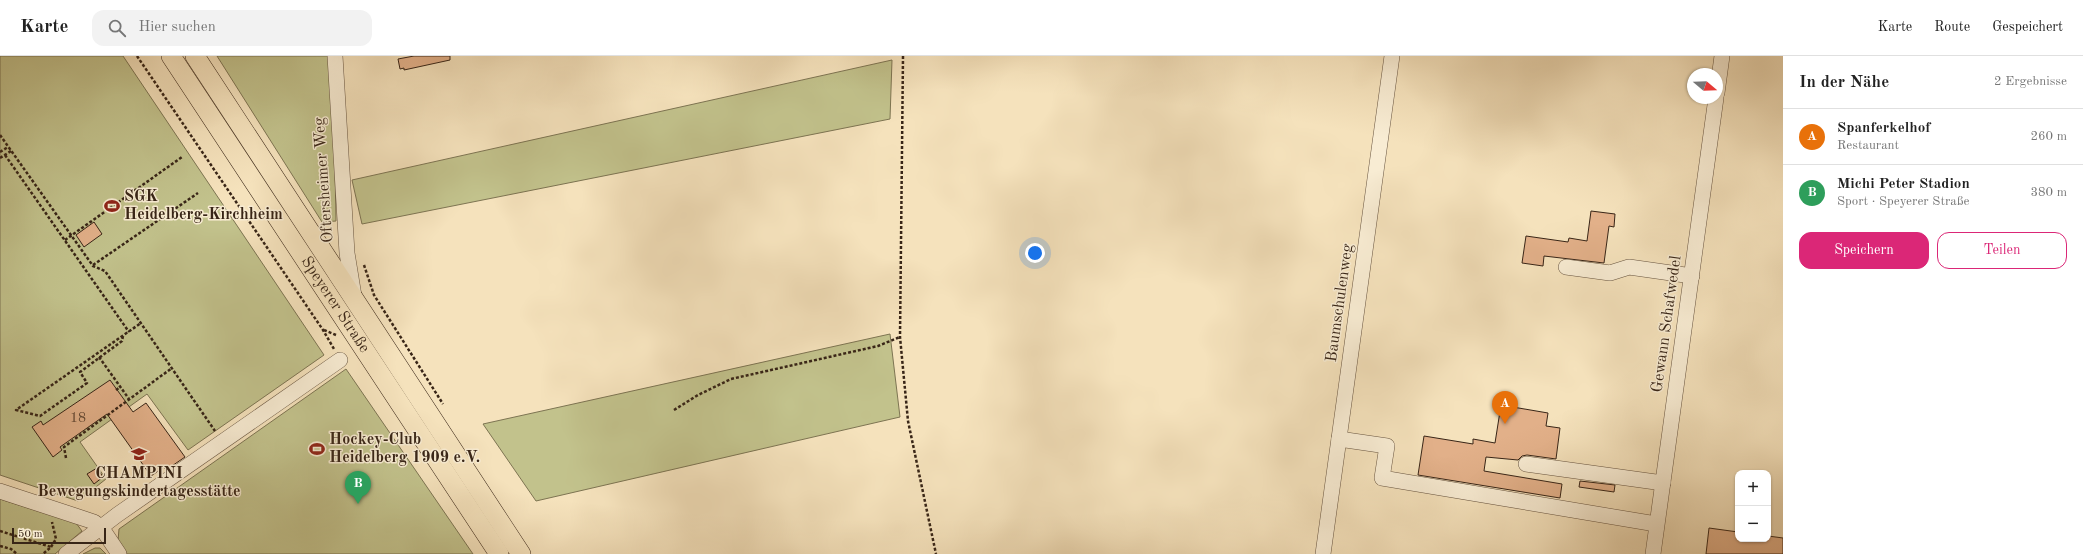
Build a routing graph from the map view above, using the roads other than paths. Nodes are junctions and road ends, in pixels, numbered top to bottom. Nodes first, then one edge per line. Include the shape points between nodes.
1 (171, 56) edge
2 (195, 56) edge
3 (335, 56) edge
4 (1392, 56) edge
5 (1722, 56) edge
6 (1720, 68) edge
7 (1715, 104) edge
8 (1566, 267) dead end
9 (1692, 276) junction
10 (355, 301) junction
11 (340, 360) road end
12 (1339, 439) junction
13 (1526, 464) dead end
14 (1663, 483) junction
15 (0, 490) edge
16 (1656, 524) junction
17 (101, 527) junction
18 (66, 554) edge
19 (119, 554) edge
20 (499, 554) edge
21 (521, 554) edge
22 (1323, 554) edge
23 (1653, 554) edge

1 - 20 main road, Speyerer Straße
2 - 10 main road, Speyerer Straße
3 - 10 street, Oftersheimer Weg via 347,253
4 - 12 street, Baumschulenweg
5 - 6 street
7 - 9 street, Gewann Schafwedel
8 - 9 street via 1610,273 1629,267
9 - 14 street, Gewann Schafwedel
10 - 21 main road, Speyerer Straße
11 - 17 street
12 - 16 street via 1387,446 1382,478
12 - 22 street, Baumschulenweg
13 - 14 street
14 - 16 street, Gewann Schafwedel
15 - 17 street via 83,517
16 - 23 street, Gewann Schafwedel
17 - 18 street
17 - 19 street

